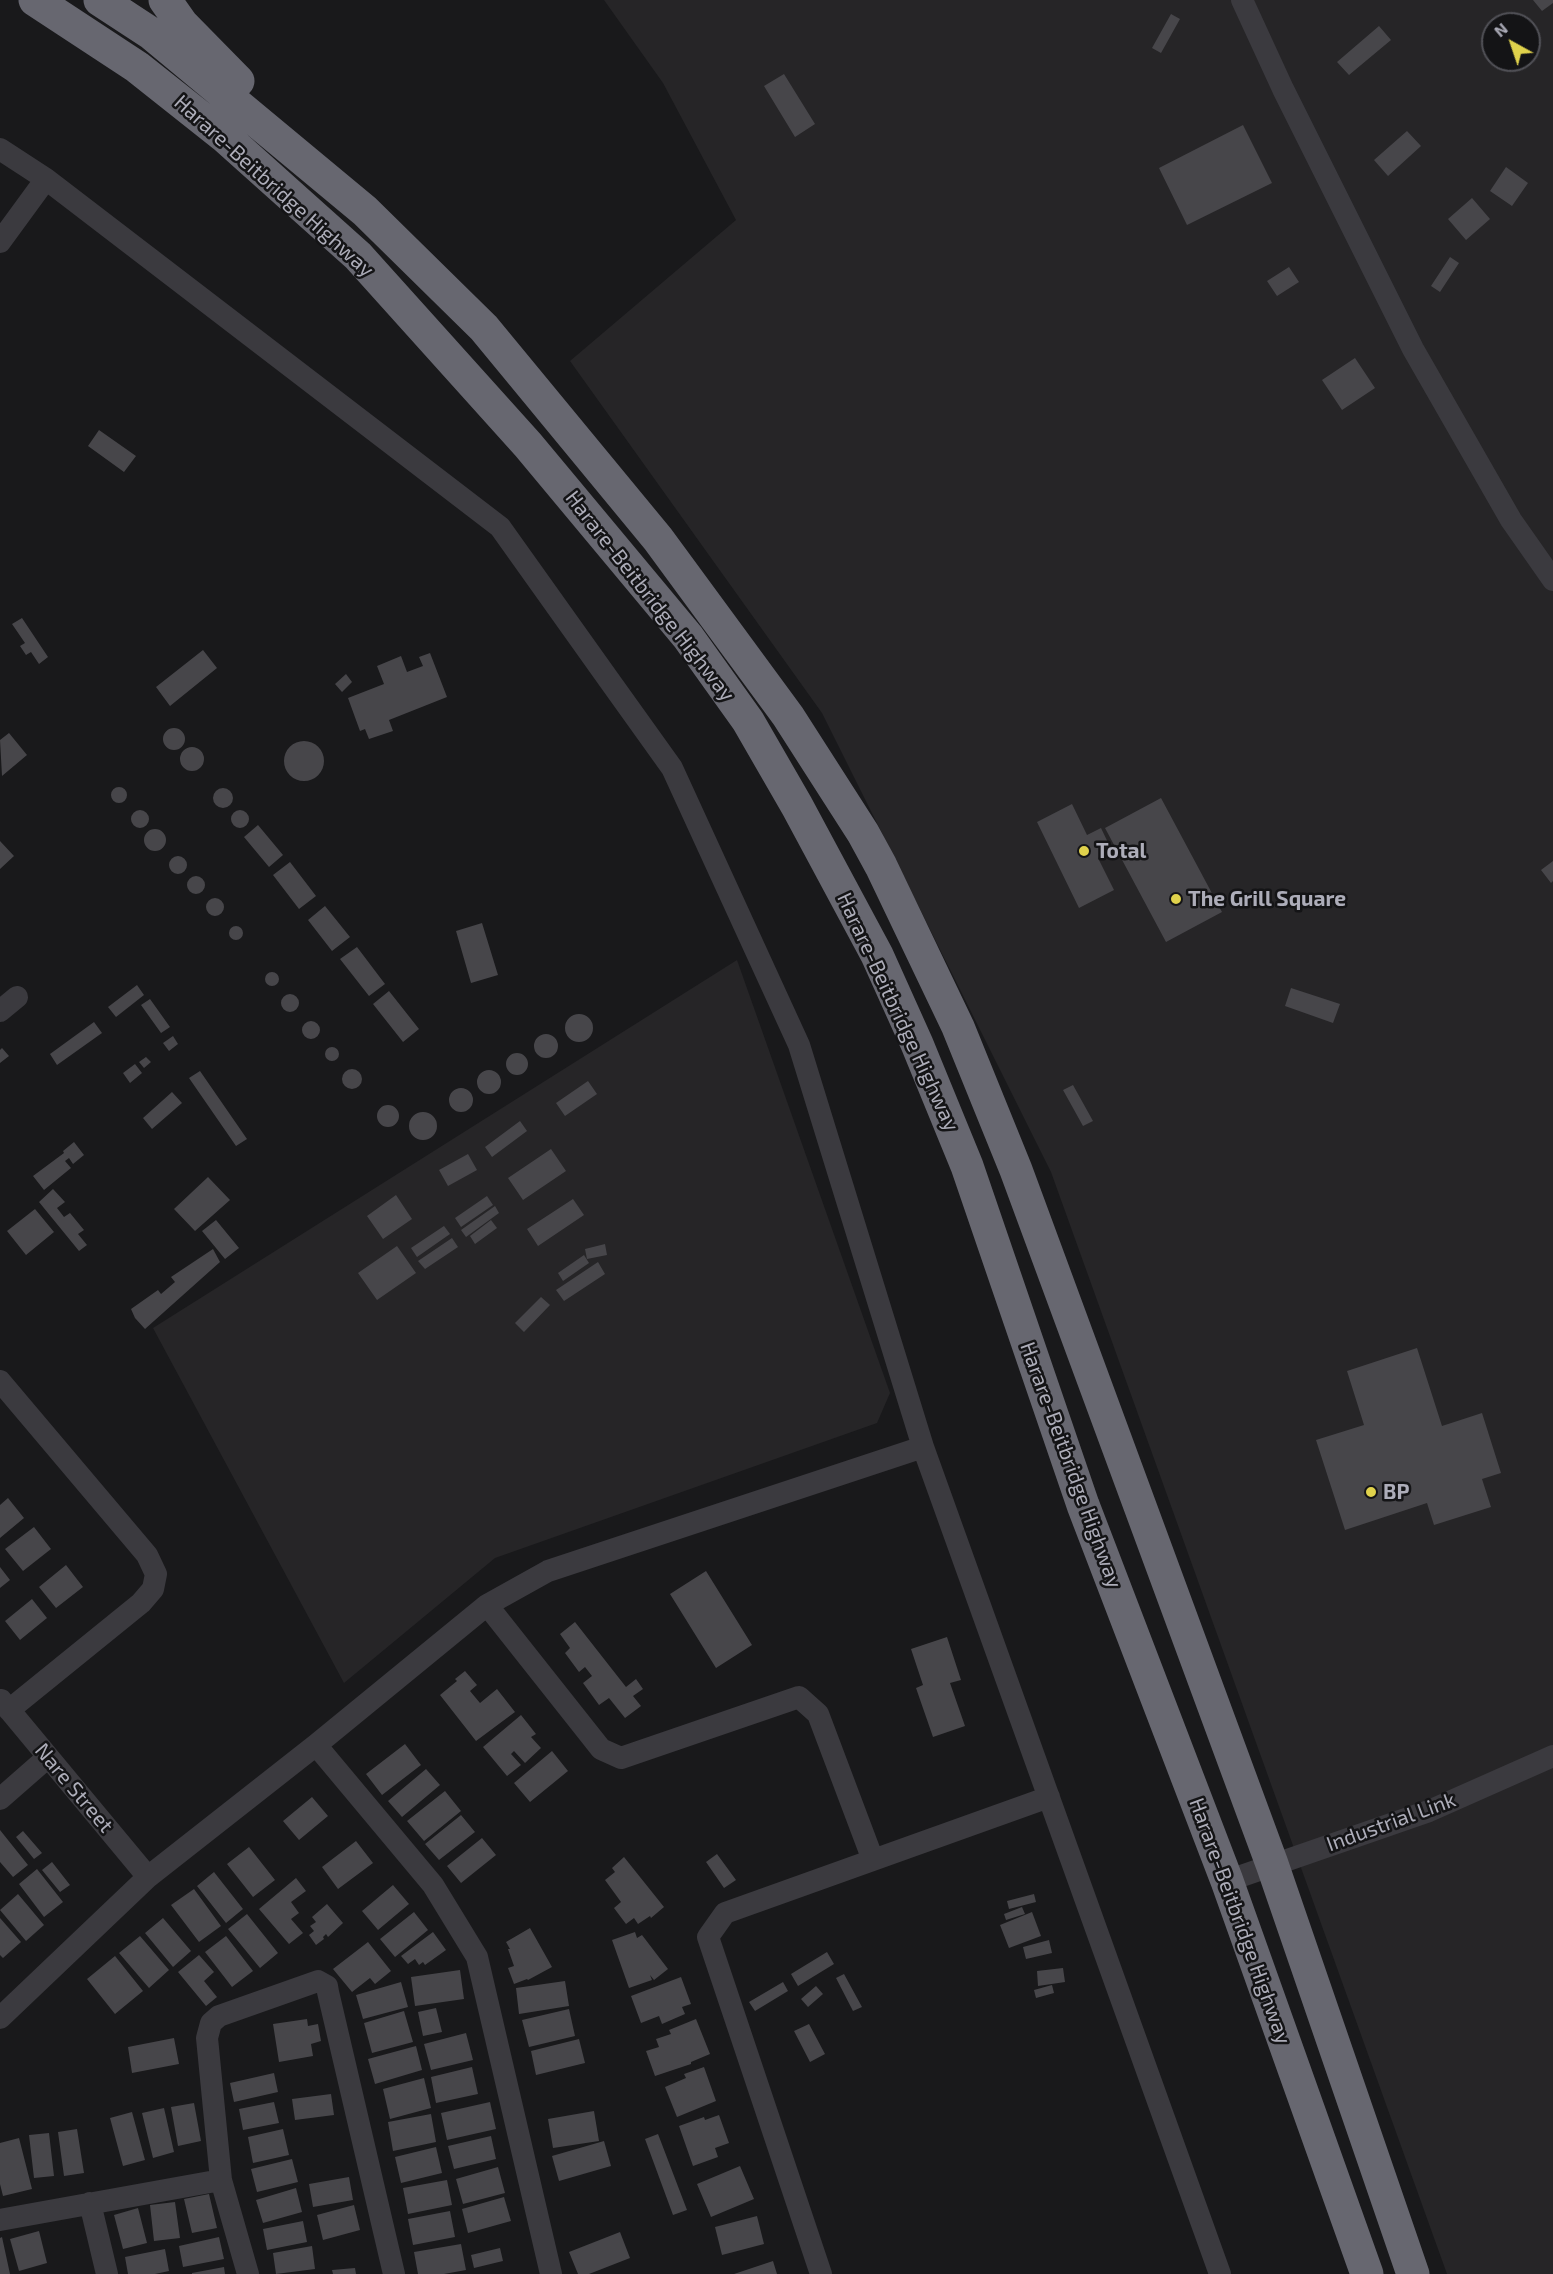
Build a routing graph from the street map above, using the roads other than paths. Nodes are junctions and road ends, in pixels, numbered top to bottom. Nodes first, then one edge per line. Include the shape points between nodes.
1 (35, 0) edge
2 (99, 0) edge
3 (165, 0) edge
4 (1242, 0) edge
5 (0, 149) edge
6 (46, 179) junction
7 (365, 211) junction
8 (0, 242) edge
9 (1553, 580) edge
10 (0, 1381) edge
11 (923, 1447) junction
12 (487, 1605) junction
13 (5, 1705) edge
14 (316, 1745) junction
15 (1553, 1756) edge
16 (48, 1757) junction
17 (1049, 1797) junction
18 (0, 1799) edge
19 (873, 1860) junction
20 (1272, 1864) junction
21 (148, 1876) junction
22 (1227, 1881) junction
23 (0, 2018) edge
24 (221, 2180) junction
25 (90, 2203) junction
26 (0, 2220) edge
27 (107, 2274) edge
28 (248, 2274) edge
29 (394, 2274) edge
30 (551, 2274) edge
31 (821, 2274) edge
32 (1220, 2274) edge
33 (1367, 2274) edge
34 (1413, 2274) edge

1 - 22 highway, Harare-Beitbridge Highway via 137,67 233,144 358,256 528,445 688,637 748,721 877,955 917,1044 967,1166 1083,1505
2 - 7 highway, Harare-Beitbridge Highway via 152,34
3 - 7 highway via 182,24
4 - 9 street via 1413,350 1511,520
5 - 6 street
6 - 8 street
6 - 11 street via 500,527 672,768 799,1045
7 - 20 highway, Harare-Beitbridge Highway via 484,328 658,539 788,716 863,833 958,1027 1017,1170
10 - 13 street via 147,1555 156,1574 153,1588 141,1603
11 - 12 street via 548,1571
11 - 17 street
12 - 14 street
12 - 19 street via 601,1749 621,1758 799,1697 818,1714
13 - 16 street, Nare Street
14 - 21 street
14 - 30 street via 432,1885 477,1957
15 - 20 street, Industrial Link via 1429,1811
16 - 18 street
16 - 21 street, Nare Street
17 - 19 street
17 - 32 street
19 - 31 street via 725,1913 708,1937
20 - 22 street, Industrial Link
20 - 34 highway, Harare-Beitbridge Highway
21 - 23 street
22 - 33 highway, Harare-Beitbridge Highway
24 - 25 street
24 - 28 street
24 - 29 street via 207,2038 211,2023 219,2016 323,1982
25 - 26 street
25 - 27 street

